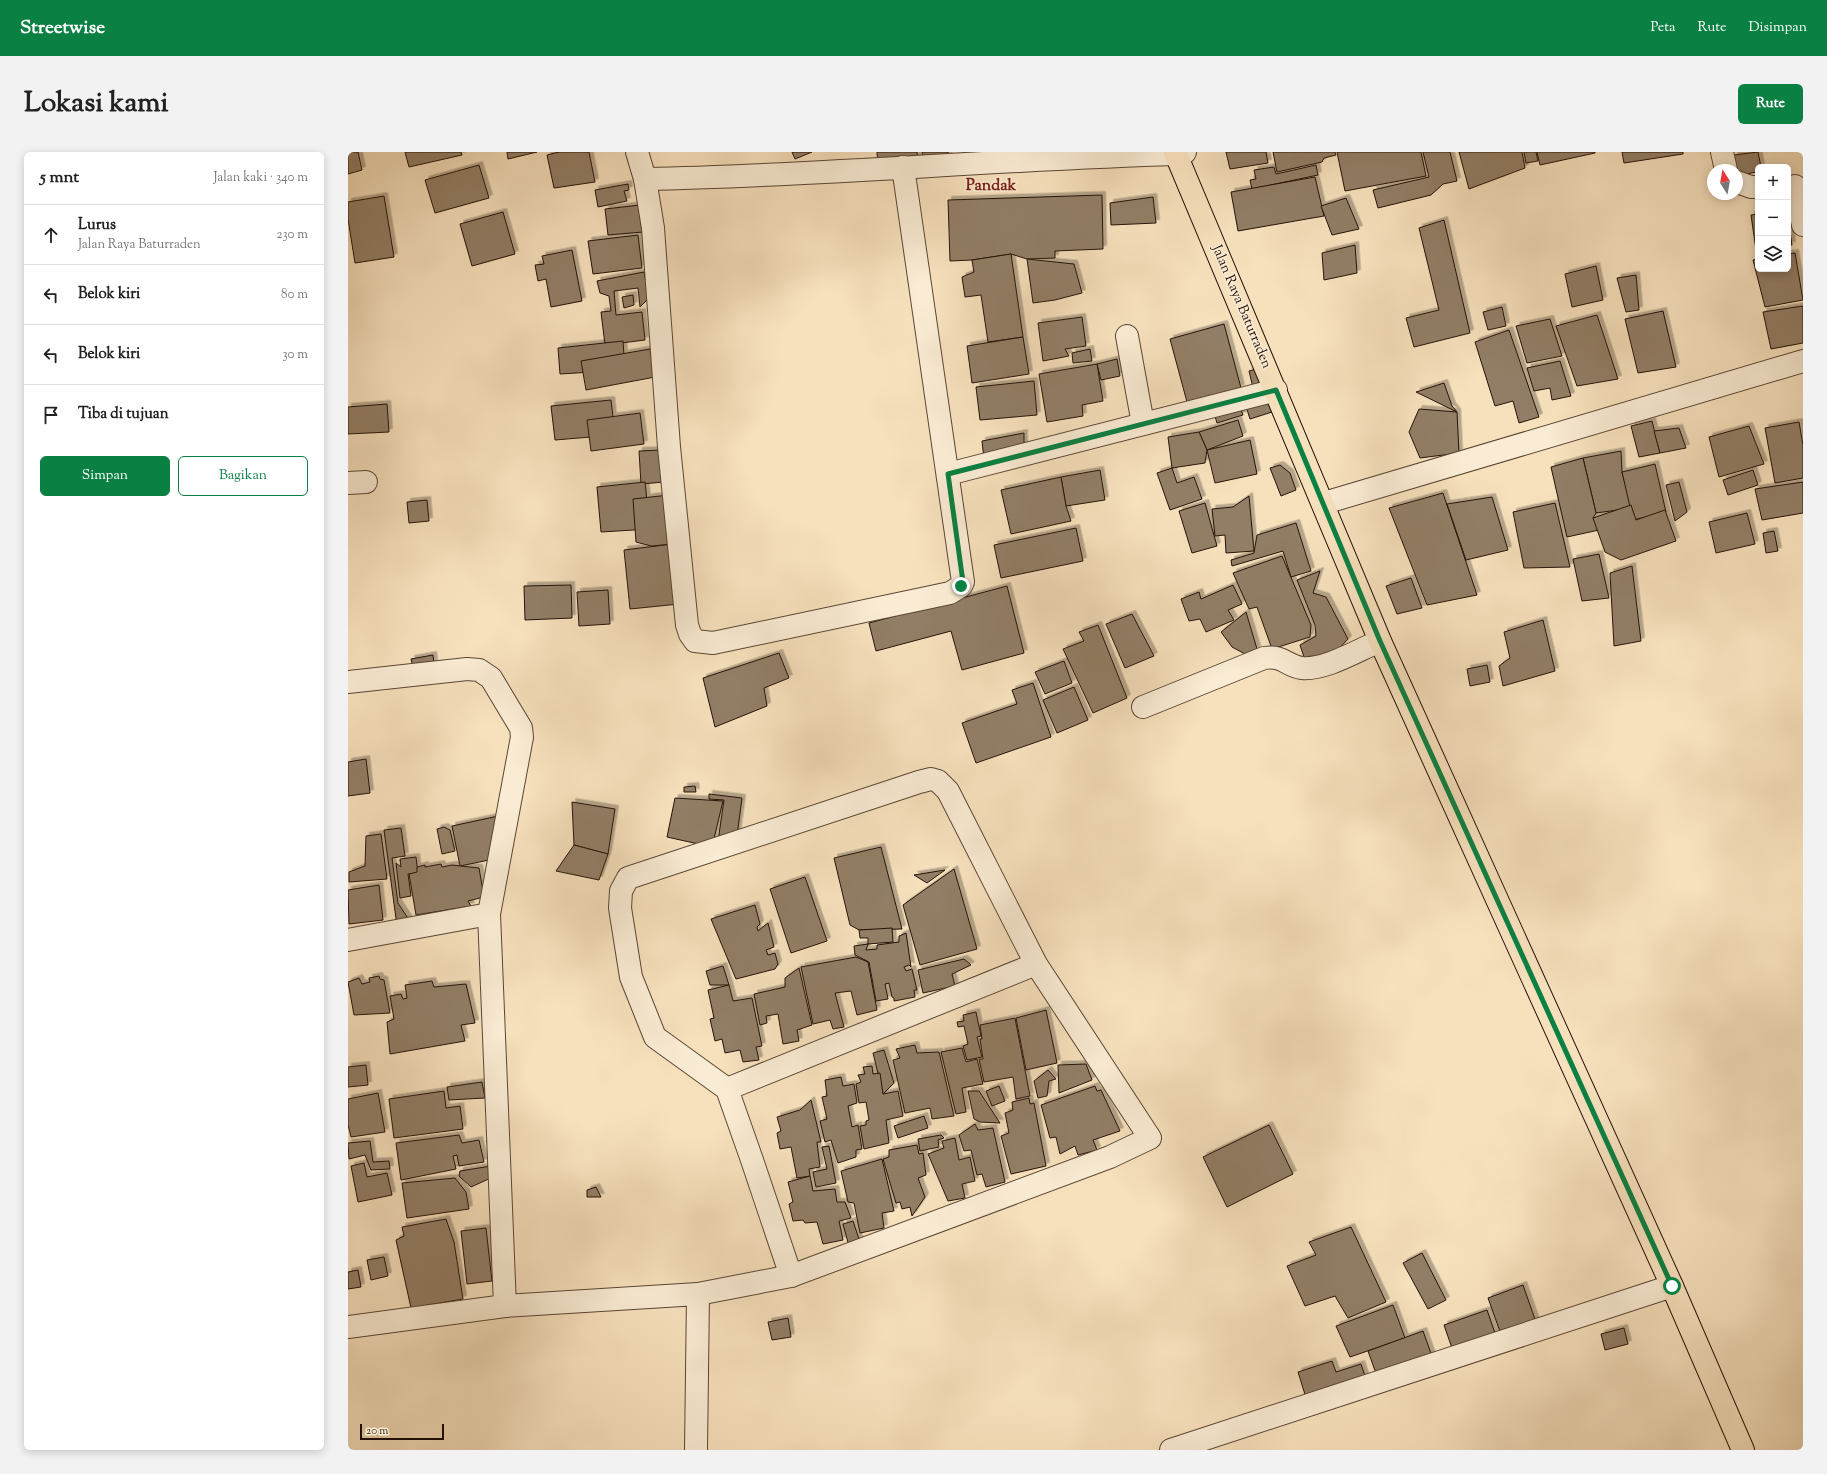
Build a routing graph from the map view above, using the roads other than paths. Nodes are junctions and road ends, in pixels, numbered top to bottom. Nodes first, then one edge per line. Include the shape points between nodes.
1 (637, 152) edge
2 (1722, 152) edge
3 (1178, 153) edge
4 (1725, 164) edge
5 (903, 167) junction
6 (645, 179) junction
7 (1743, 184) edge
8 (1796, 185) edge
9 (1755, 187) edge
10 (1803, 225) edge
11 (1127, 336) dead end
12 (1803, 361) edge
13 (1276, 390) junction
14 (1143, 424) junction
15 (948, 474) junction
16 (1324, 503) junction
17 (1380, 641) junction
18 (348, 682) edge
19 (1143, 707) dead end
20 (489, 914) junction
21 (348, 940) edge
22 (1036, 964) junction
23 (727, 1089) junction
24 (791, 1276) junction
25 (1672, 1286) junction
26 (698, 1294) junction
27 (505, 1306) junction
28 (348, 1327) edge
29 (696, 1450) edge
30 (1171, 1450) edge
31 (1743, 1450) edge

1 - 6 street
2 - 4 street
3 - 5 street
3 - 13 main road, Jalan Raya Baturraden
5 - 6 street
5 - 15 street
6 - 15 street via 653,228 669,447 687,625 695,641 713,643 956,590 963,582
7 - 9 street
8 - 10 street
11 - 14 street
12 - 16 street
13 - 14 street
13 - 16 main road, Jalan Raya Baturraden
14 - 15 street
16 - 17 main road, Jalan Raya Baturraden
17 - 19 street via 1334,661 1310,668 1300,668 1281,658 1264,658
17 - 25 main road, Jalan Raya Baturraden
18 - 20 street via 467,669 479,670 491,678 521,728 522,738
20 - 21 street
20 - 27 street
22 - 23 street
22 - 23 street via 948,791 938,781 931,779 628,878 622,891 620,908 631,977 655,1037
22 - 24 street via 1150,1138 1116,1155
23 - 24 street
24 - 26 street
25 - 30 street
25 - 31 main road, Jalan Raya Baturraden
26 - 27 street
26 - 29 street
27 - 28 street

